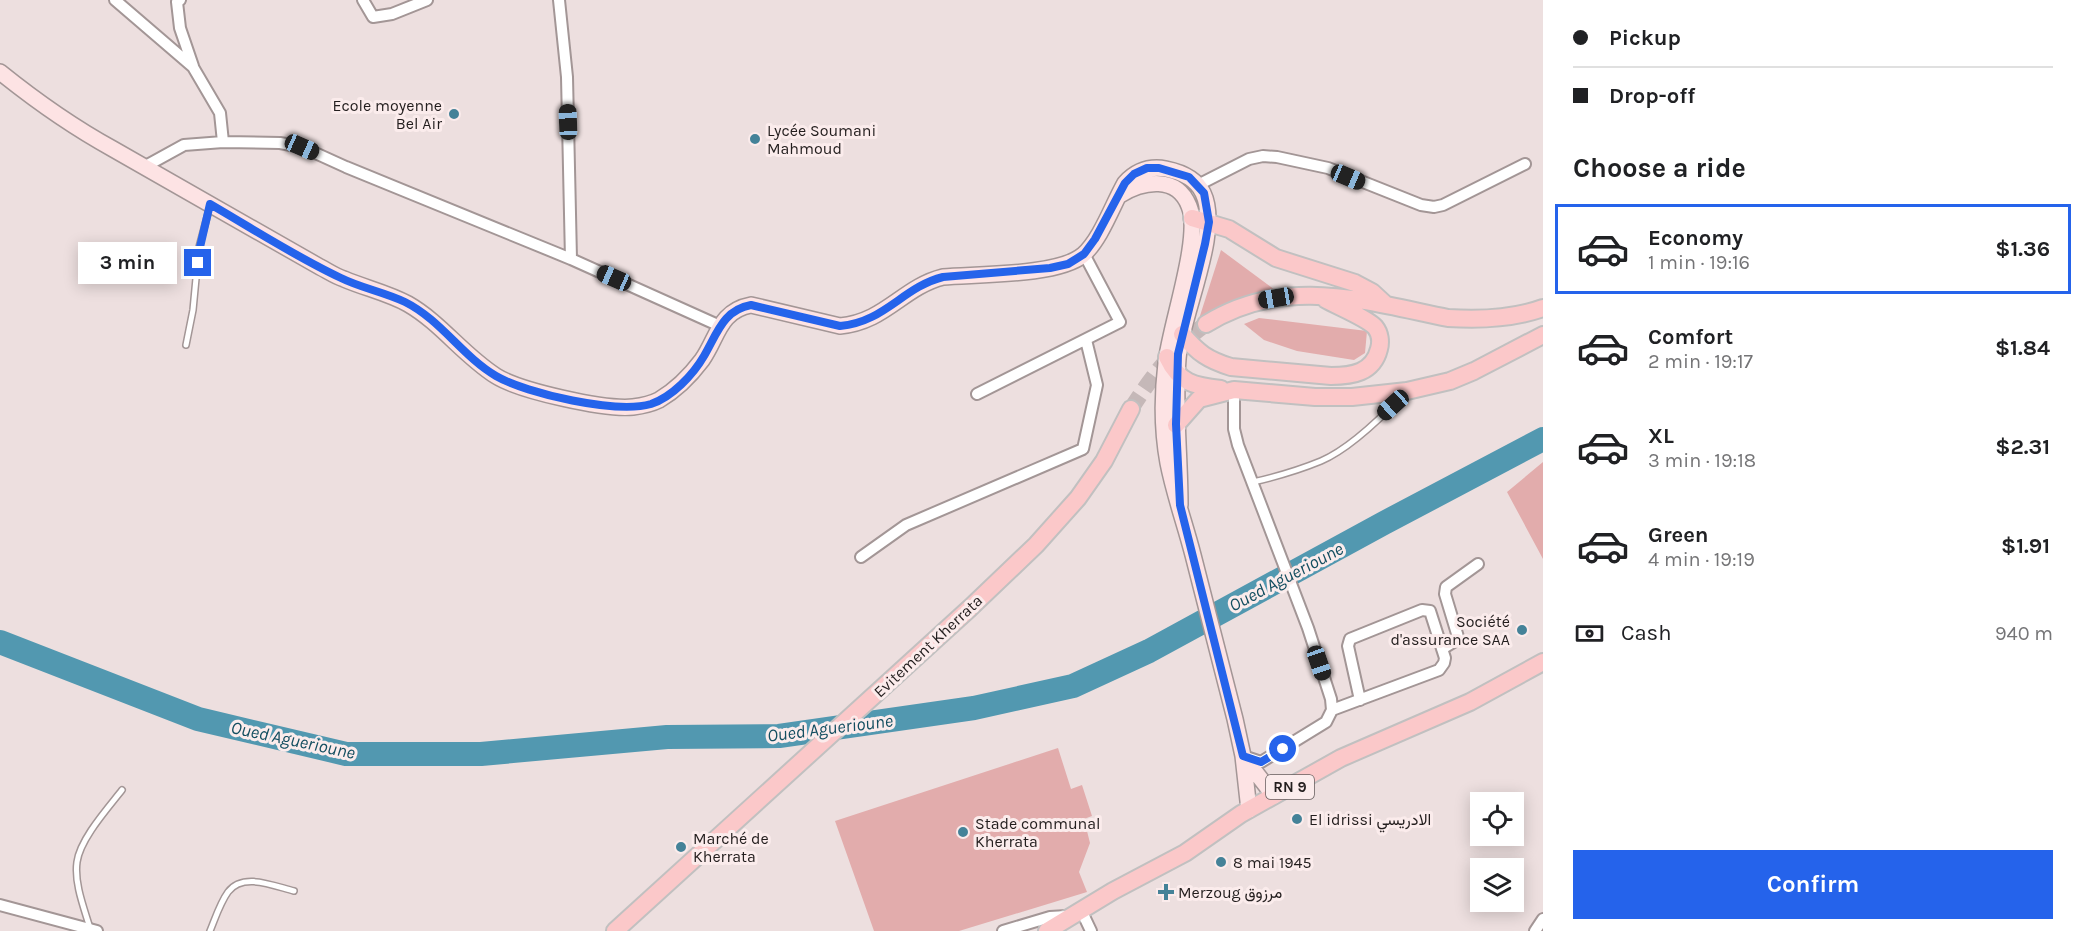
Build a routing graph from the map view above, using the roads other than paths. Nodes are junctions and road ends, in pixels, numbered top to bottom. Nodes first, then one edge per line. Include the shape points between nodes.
1 (115, 0) edge
2 (180, 0) edge
3 (363, 0) edge
4 (427, 0) edge
5 (559, 0) edge
6 (193, 67) junction
7 (0, 72) edge
8 (222, 142) junction
9 (1525, 164) dead end
10 (144, 167) junction
11 (1198, 185) junction
12 (1119, 196) junction
13 (210, 204) junction
14 (1201, 220) junction
15 (1084, 254) junction
16 (571, 259) junction
17 (1319, 296) junction
18 (1386, 305) junction
19 (1543, 308) edge
20 (1206, 324) tunnel mouth
21 (720, 326) junction
22 (1182, 334) junction
23 (1543, 335) edge
24 (1086, 340) junction
25 (186, 345) dead end
26 (1167, 357) junction
27 (1177, 374) junction
28 (1234, 390) junction
29 (1407, 391) junction
30 (976, 394) dead end
31 (1131, 409) tunnel mouth
32 (1176, 424) junction
33 (1254, 485) junction
34 (1180, 505) junction
35 (861, 557) dead end
36 (1478, 564) dead end
37 (1442, 649) junction
38 (1543, 662) edge
39 (1360, 700) junction
40 (1332, 710) junction
41 (1243, 756) junction
42 (122, 790) dead end
43 (1274, 796) junction
44 (1249, 810) junction
45 (294, 891) dead end
46 (0, 905) edge
47 (1077, 913) junction
48 (1543, 919) edge
49 (94, 930) edge
50 (210, 931) edge
51 (615, 931) edge
52 (1003, 931) edge
53 (1047, 931) edge
54 (1091, 931) edge
55 (1535, 931) edge

1 - 6 street
2 - 6 street via 177,14
3 - 4 street via 373,17
5 - 16 street via 567,77
6 - 8 street via 220,112
7 - 10 main road via 86,134
8 - 10 street via 184,145
8 - 16 street via 302,147
9 - 11 street via 1434,207 1328,168 1277,157 1249,159
10 - 13 main road
11 - 12 main road via 1173,170 1147,168 1129,178
11 - 14 main road via 1207,204
12 - 14 main road via 1146,184 1171,186
12 - 15 main road
13 - 21 main road via 342,279 405,302 430,317 496,376 563,398 631,408 652,403 685,380 703,359
13 - 25 lane
14 - 18 main road via 1229,228 1276,258 1364,287
14 - 22 main road via 1205,244
14 - 26 main road via 1190,249
15 - 21 main road via 1068,264 1050,268 930,280 885,311 854,325 832,325 751,305 740,307
15 - 24 street via 1120,322
16 - 21 street
17 - 18 main road
17 - 20 main road via 1262,301 1230,310
17 - 22 main road via 1375,327 1380,338 1379,350 1366,369 1331,376 1231,367 1198,352
18 - 19 main road via 1461,319 1505,317
22 - 27 main road
23 - 29 main road via 1456,378
24 - 30 street
24 - 35 street via 1097,385 1083,449 906,525
26 - 27 main road
26 - 34 main road via 1164,428 1168,462
27 - 28 main road via 1199,386
27 - 32 main road
28 - 29 main road via 1324,397
28 - 32 main road via 1199,399
28 - 33 street via 1236,437
29 - 33 lane via 1359,435 1322,460
31 - 51 main road, Evitement Kherrata via 1104,461 1078,498 1036,545
32 - 34 main road
33 - 40 street via 1308,628
34 - 41 main road
36 - 37 street via 1446,587 1458,637
37 - 39 street via 1444,663 1439,670
37 - 39 street via 1432,615 1426,610 1353,636 1348,646
38 - 43 main road, RN 9 via 1470,702 1341,758
39 - 40 street
40 - 41 street via 1326,722 1261,762
41 - 43 main road
41 - 44 main road
42 - 49 lane via 88,834 77,862 80,890
43 - 44 main road, RN 9
44 - 47 main road, RN 9 via 1185,853
45 - 50 lane via 258,882 238,883 228,892
46 - 49 street
47 - 52 street
47 - 53 main road, RN 9
47 - 54 street
48 - 55 street

